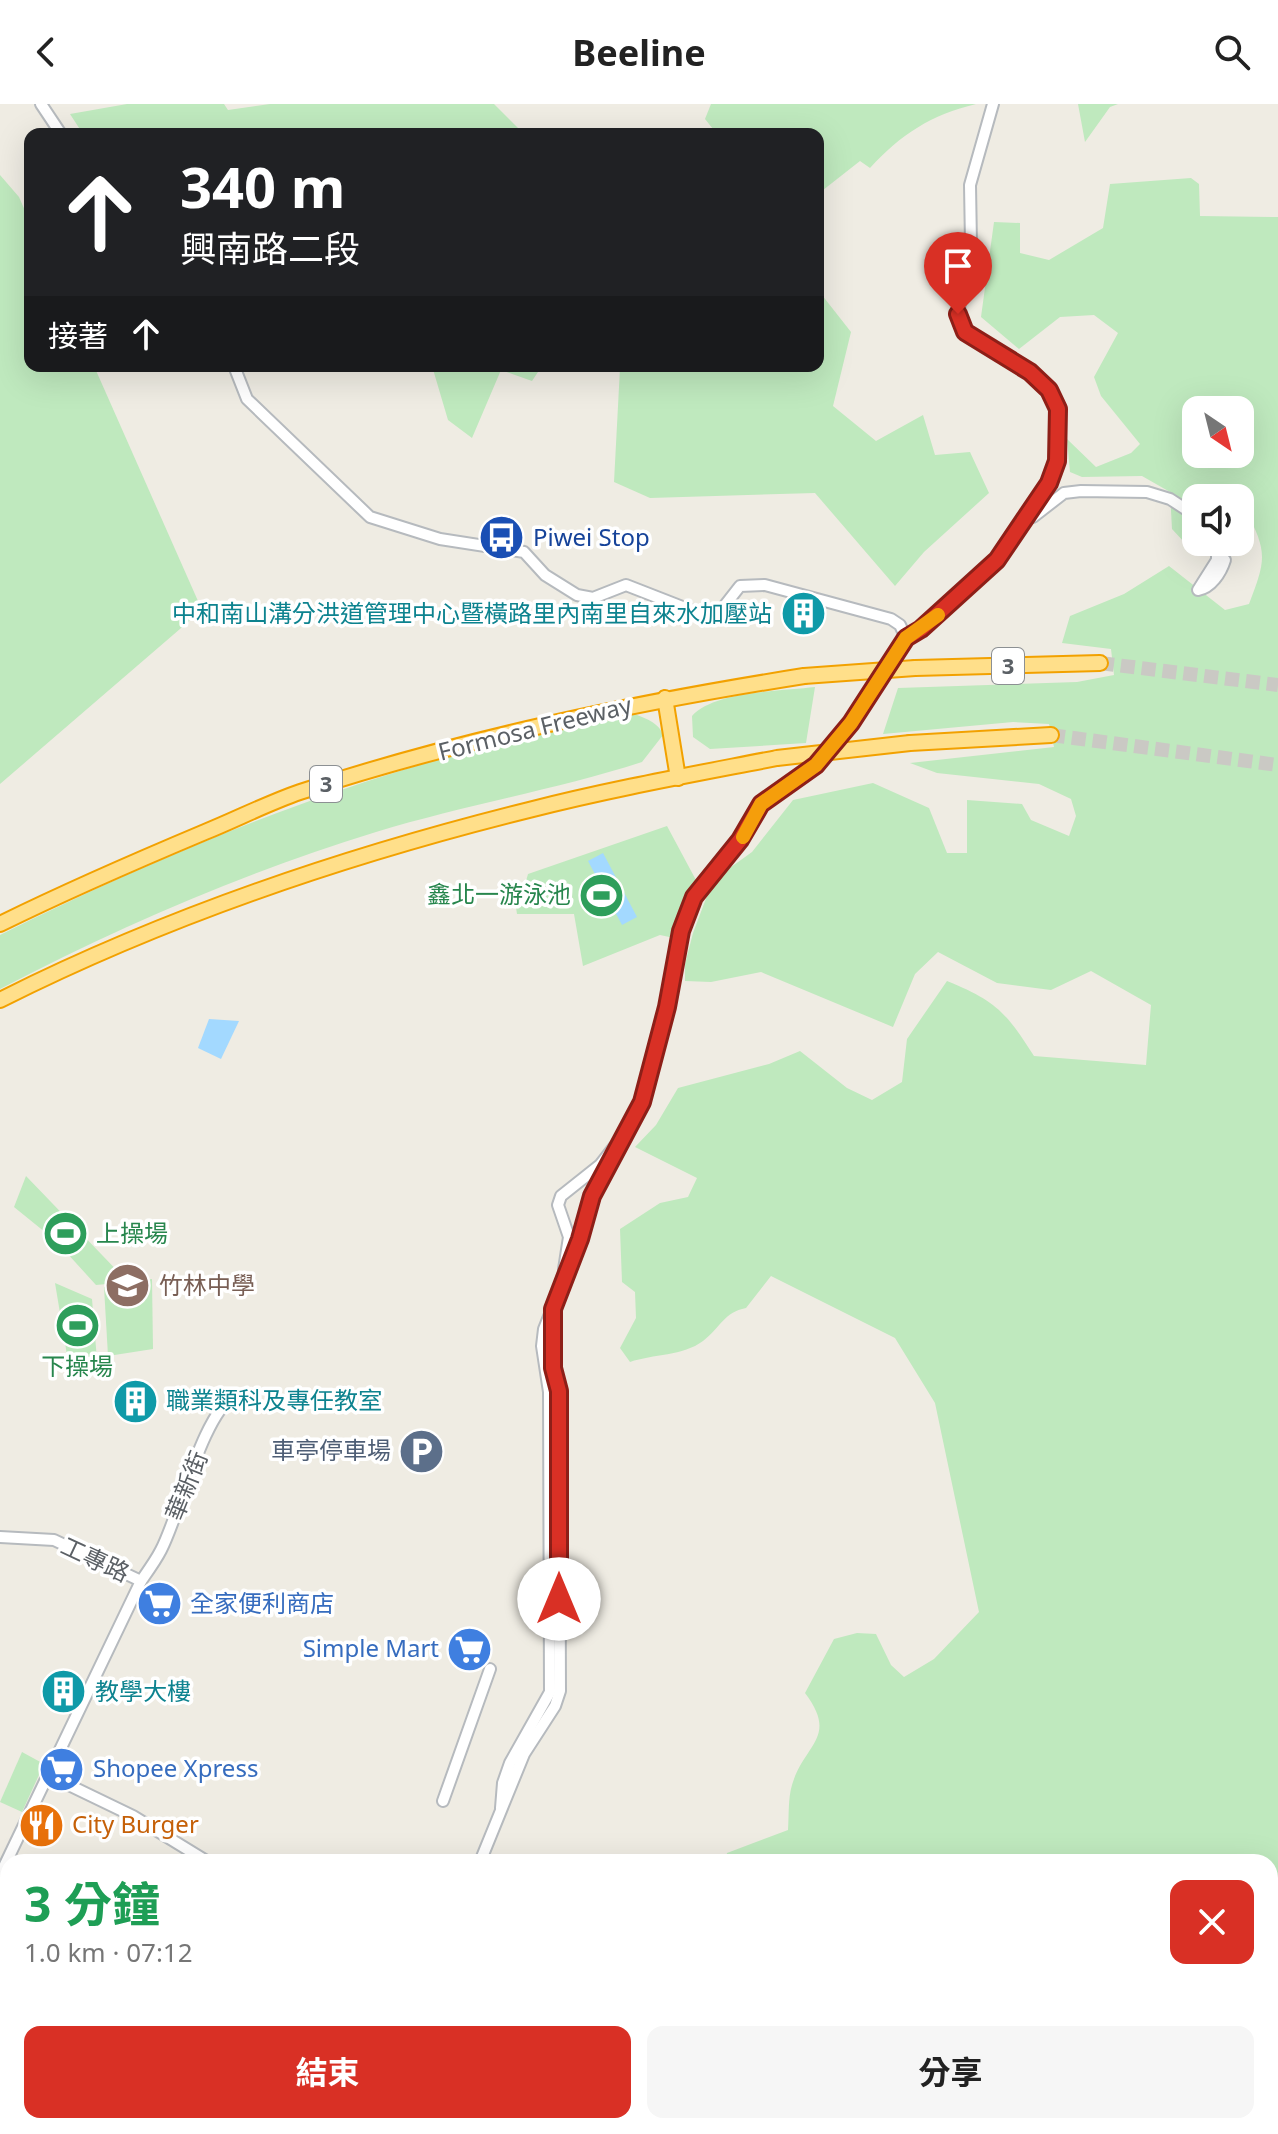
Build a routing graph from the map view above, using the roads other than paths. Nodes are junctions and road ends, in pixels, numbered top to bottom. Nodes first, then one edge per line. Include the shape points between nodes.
1 (41, 104) edge
2 (993, 104) edge
3 (57, 128) edge
4 (236, 372) edge
5 (1182, 507) edge
6 (1025, 524) junction
7 (1217, 556) edge
8 (1225, 560) dead end
9 (906, 638) junction
10 (1100, 663) tunnel mouth
11 (665, 698) junction
12 (1051, 735) tunnel mouth
13 (678, 778) junction
14 (0, 924) edge
15 (0, 1000) edge
16 (631, 1127) junction
17 (560, 1291) junction
18 (236, 1394) dead end
19 (0, 1537) edge
20 (141, 1581) junction
21 (490, 1669) dead end
22 (48, 1775) junction
23 (443, 1801) dead end
24 (10, 1854) edge
25 (195, 1854) edge
26 (483, 1854) edge

1 - 3 street
2 - 6 street via 970,185 971,244 958,314 965,332 1030,372 1049,390 1058,409 1057,461
4 - 9 street via 247,399 370,517 440,539 524,552 545,575 577,595 593,598 626,585 708,617 740,586 765,585 891,619
5 - 6 street via 1147,492 1081,491 1064,493
6 - 9 street via 973,585
7 - 8 street via 1198,590 1208,587
9 - 16 street via 851,723 816,765 761,804 740,840 694,897 681,931 642,1102
10 - 11 highway, Formosa Freeway / 3, bridge via 804,676
11 - 13 highway
11 - 14 highway, Formosa Freeway / 3 via 475,740 298,793
12 - 13 highway, bridge via 777,758
13 - 15 highway via 529,809 245,896 134,938
16 - 17 street via 592,1196
16 - 17 street via 600,1165 561,1196 558,1205 569,1237
17 - 26 street via 553,1309 553,1368 559,1391 560,1691 524,1754
18 - 20 street, 華新街 via 211,1426 162,1548
19 - 20 street, 工專路 via 54,1540
20 - 22 street, 華新街
21 - 23 street
22 - 24 street, 華新街
22 - 25 street via 133,1816

